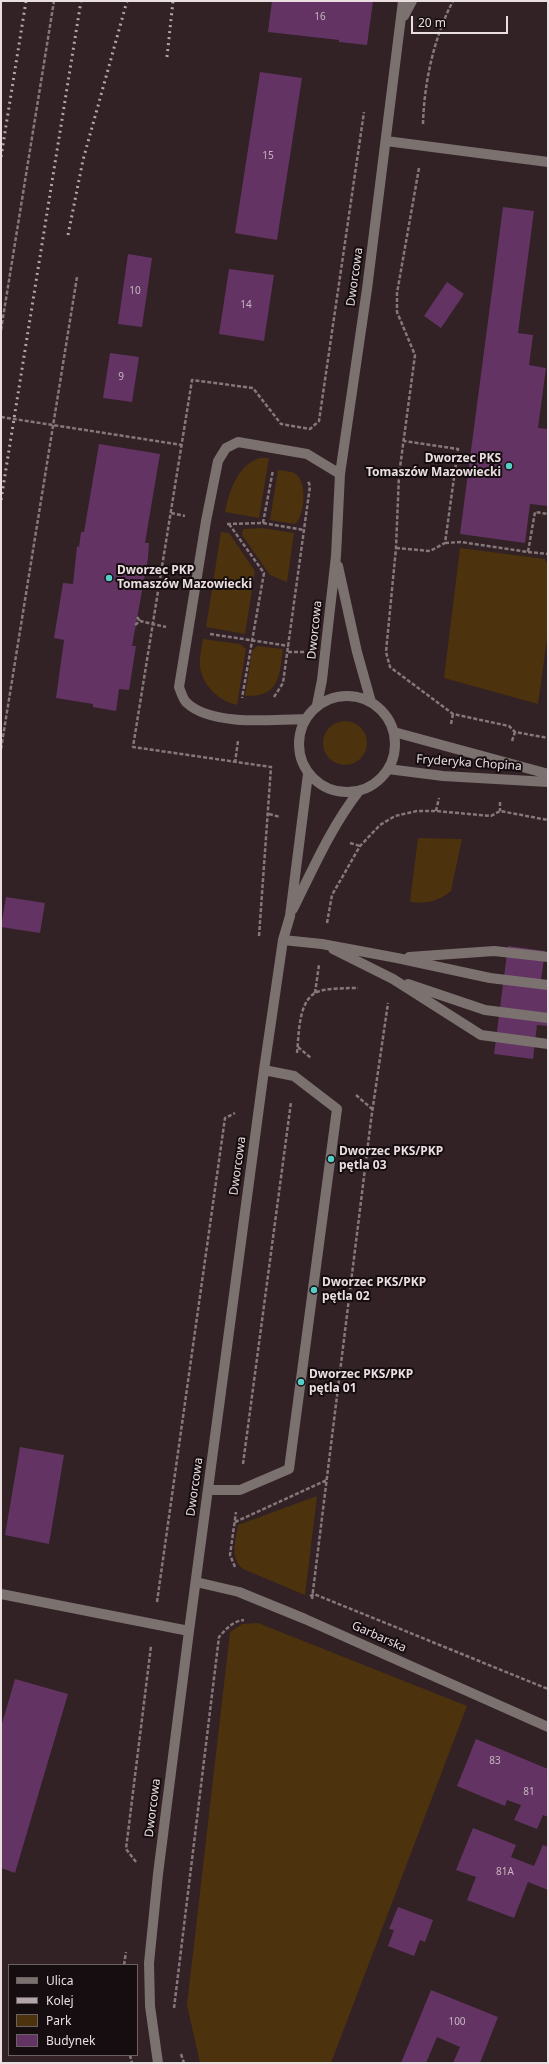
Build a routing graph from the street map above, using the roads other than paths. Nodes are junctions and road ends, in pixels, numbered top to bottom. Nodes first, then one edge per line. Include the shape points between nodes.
1 (403, 1) edge
2 (412, 1) edge
3 (401, 21) junction
4 (386, 141) junction
5 (548, 162) edge
6 (340, 474) junction
7 (336, 556) junction
8 (371, 702) junction
9 (317, 705) junction
10 (305, 720) junction
11 (394, 732) junction
12 (388, 769) junction
13 (308, 774) junction
14 (548, 774) edge
15 (548, 782) edge
16 (359, 791) junction
17 (290, 916) junction
18 (283, 940) junction
19 (322, 944) junction
20 (548, 957) edge
21 (397, 958) junction
22 (393, 979) junction
23 (548, 985) edge
24 (548, 1018) edge
25 (548, 1044) edge
26 (264, 1070) junction
27 (208, 1490) junction
28 (196, 1582) junction
29 (1, 1594) edge
30 (189, 1631) junction
31 (548, 1726) edge
32 (158, 2063) edge

1 - 3 street, Dworcowa
2 - 3 street
3 - 4 street, Dworcowa
4 - 5 street
4 - 6 street, Dworcowa
6 - 7 street, Dworcowa
6 - 10 street via 307,454 238,442 226,448 218,462 206,521 179,687 185,702 198,712 240,720
7 - 8 street, Dworcowa
7 - 9 street, Dworcowa
8 - 9 street via 353,696 334,697
8 - 11 street via 385,715
9 - 10 street
10 - 13 street via 298,737 300,756
11 - 12 street via 395,751
11 - 14 street, Fryderyka Chopina
12 - 15 street, Fryderyka Chopina via 442,776
12 - 16 street via 376,783
13 - 16 street via 322,786 340,792
13 - 17 street, Dworcowa
16 - 17 street, Dworcowa via 330,835
17 - 18 street, Dworcowa
18 - 19 street
18 - 26 street, Dworcowa
19 - 21 street
19 - 22 street
20 - 21 street via 494,951
21 - 23 street via 490,978
22 - 24 street via 485,1010
22 - 25 street via 481,1035
26 - 27 street, Dworcowa
26 - 27 street via 294,1076 337,1109 314,1290 289,1469 240,1490
27 - 28 street, Dworcowa
28 - 30 street, Dworcowa
28 - 31 street, Garbarska via 238,1592 305,1619
29 - 30 street
30 - 32 street, Dworcowa via 149,1963 150,2006

